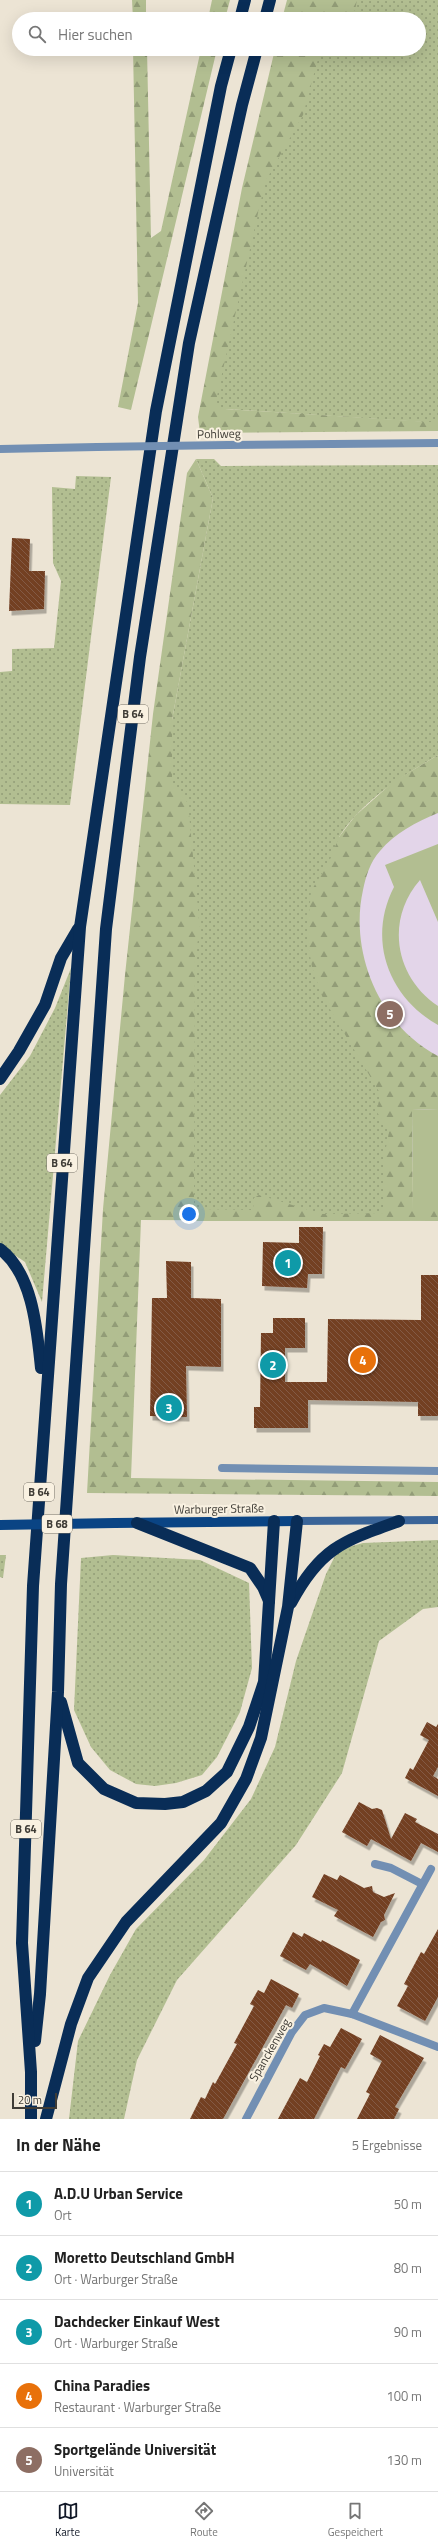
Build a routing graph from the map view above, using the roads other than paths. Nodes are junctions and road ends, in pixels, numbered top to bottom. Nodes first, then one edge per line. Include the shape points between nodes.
1 (245, 0) edge
2 (270, 0) edge
3 (242, 12) edge
4 (267, 12) edge
5 (229, 56) edge
6 (255, 56) edge
7 (438, 443) edge
8 (0, 448) edge
9 (80, 927) junction
10 (0, 1079) edge
11 (0, 1249) edge
12 (45, 1399) junction
13 (222, 1468) dead end
14 (438, 1471) edge
15 (438, 1520) edge
16 (274, 1521) junction
17 (297, 1521) junction
18 (399, 1521) junction
19 (136, 1523) junction
20 (0, 1525) edge
21 (270, 1604) junction
22 (288, 1607) junction
23 (58, 1692) junction
24 (375, 1864) dead end
25 (431, 1869) dead end
26 (422, 1884) junction
27 (352, 2014) junction
28 (438, 2047) edge
29 (31, 2072) junction
30 (31, 2119) edge
31 (46, 2119) edge
32 (246, 2119) edge

1 - 3 highway
2 - 4 highway
5 - 9 highway, B 64 via 156,411
6 - 23 highway, B 64 via 189,343 140,657 106,929 61,1584
7 - 8 street, Pohlweg, bridge
9 - 10 highway via 61,958 45,1005
9 - 12 highway, B 64
11 - 12 highway via 18,1266 36,1318
12 - 29 highway, B 64 via 33,1586 22,1944
13 - 14 street
15 - 18 main road, Warburger Straße
16 - 17 main road, Warburger Straße
16 - 19 main road, Warburger Straße / B 68
16 - 21 highway
17 - 18 main road, Warburger Straße
17 - 22 highway
18 - 22 highway via 339,1544 312,1568
19 - 20 main road, Warburger Straße / B 68, bridge
19 - 21 highway via 250,1568 263,1587
21 - 23 highway via 264,1682 249,1727 226,1772 206,1791 183,1802 136,1803 104,1789 78,1763
22 - 31 highway via 261,1738 246,1779 221,1822 126,1922 88,1978 71,2024
23 - 29 highway, B 64 via 40,1994
24 - 26 street via 391,1868
25 - 26 street
26 - 27 street
27 - 28 street, Spanckenweg
27 - 32 street, Spanckenweg via 324,2008 305,2016 292,2032
29 - 30 highway, B 64

